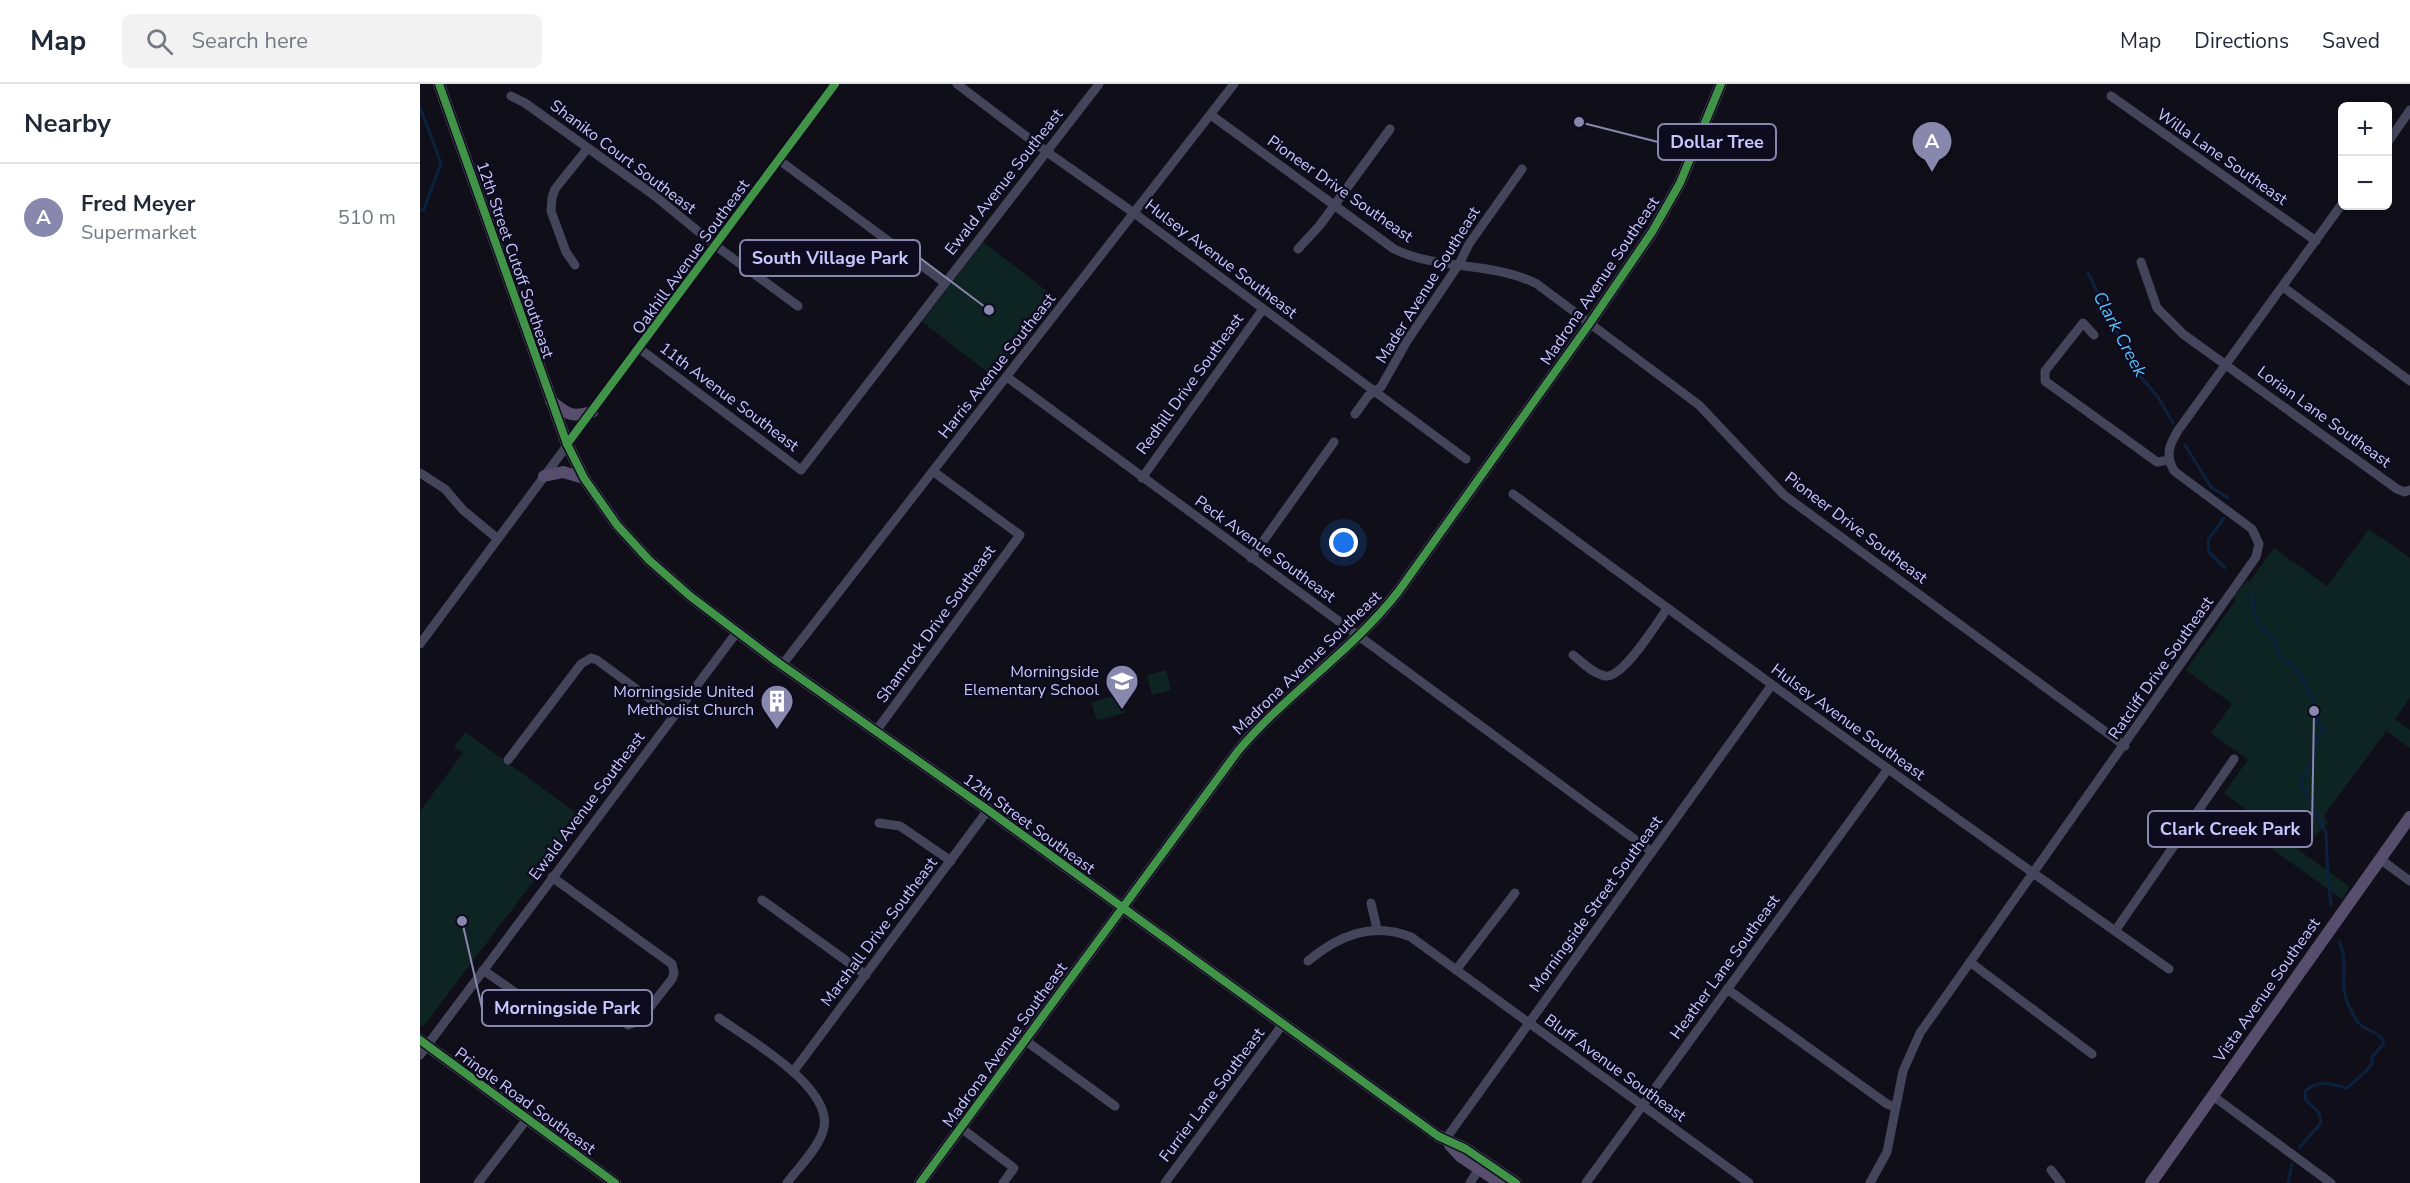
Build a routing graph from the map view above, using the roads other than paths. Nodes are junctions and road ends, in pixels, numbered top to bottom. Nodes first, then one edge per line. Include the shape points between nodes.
1 (439, 84) edge
2 (957, 84) edge
3 (1099, 84) edge
4 (1234, 84) edge
5 (1721, 84) edge
6 (830, 86) edge
7 (969, 87) edge
8 (511, 96) dead end
9 (2111, 96) dead end
10 (2410, 110) edge
11 (1210, 115) junction
12 (1390, 129) dead end
13 (2392, 136) edge
14 (587, 149) junction
15 (1047, 152) junction
16 (779, 160) junction
17 (1522, 169) dead end
18 (1334, 206) junction
19 (2339, 210) edge
20 (1134, 213) junction
21 (2316, 242) junction
22 (716, 246) junction
23 (1298, 249) dead end
24 (2140, 262) dead end
25 (1459, 264) junction
26 (576, 265) dead end
27 (945, 283) junction
28 (2283, 287) junction
29 (798, 306) dead end
30 (1263, 309) junction
31 (1590, 324) junction
32 (2094, 335) dead end
33 (639, 349) junction
34 (2226, 365) junction
35 (1007, 377) junction
36 (2410, 381) edge
37 (1375, 391) junction
38 (551, 401) junction
39 (592, 412) junction
40 (1355, 414) dead end
41 (1334, 442) dead end
42 (567, 444) junction
43 (1466, 459) dead end
44 (2169, 460) junction
45 (801, 470) joint
46 (934, 472) junction
47 (420, 473) edge
48 (544, 476) junction
49 (584, 478) junction
50 (1142, 478) junction
51 (2408, 491) edge
52 (1513, 494) dead end
53 (498, 539) junction
54 (1251, 558) junction
55 (1667, 609) junction
56 (737, 632) junction
57 (1359, 636) junction
58 (420, 644) edge
59 (1573, 655) dead end
60 (782, 665) junction
61 (1772, 686) junction
62 (674, 716) junction
63 (876, 731) junction
64 (2125, 746) junction
65 (2234, 759) dead end
66 (508, 760) dead end
67 (1888, 769) junction
68 (988, 810) junction
69 (2410, 817) edge
70 (879, 823) dead end
71 (1652, 852) junction
72 (2380, 859) junction
73 (951, 861) junction
74 (2033, 874) junction
75 (552, 878) junction
76 (2410, 881) edge
77 (1515, 893) dead end
78 (762, 900) dead end
79 (1371, 903) dead end
80 (1122, 908) junction
81 (1377, 929) junction
82 (2115, 931) junction
83 (1308, 962) dead end
84 (1970, 962) junction
85 (2169, 969) dead end
86 (483, 970) junction
87 (1456, 970) junction
88 (866, 975) junction
89 (1727, 989) junction
90 (536, 1007) dead end
91 (719, 1018) dead end
92 (1283, 1024) junction
93 (1529, 1024) junction
94 (628, 1025) dead end
95 (1026, 1041) junction
96 (422, 1047) edge
97 (2092, 1054) dead end
98 (794, 1072) junction
99 (2213, 1096) junction
100 (1115, 1106) dead end
101 (1642, 1107) junction
102 (1895, 1107) junction
103 (527, 1119) junction
104 (961, 1128) junction
105 (1444, 1140) junction
106 (1482, 1165) junction
107 (2051, 1170) dead end
108 (478, 1183) edge
109 (615, 1183) edge
110 (787, 1183) edge
111 (920, 1183) edge
112 (1003, 1183) edge
113 (1165, 1183) edge
114 (1470, 1183) edge
115 (1500, 1183) edge
116 (1516, 1183) edge
117 (1586, 1183) edge
118 (1749, 1183) edge
119 (1869, 1183) edge
120 (2061, 1183) edge
121 (2151, 1183) edge
122 (2331, 1183) edge

1 - 38 main road, 12th Street Cutoff Southeast
2 - 7 street, Hulsey Avenue Southeast
3 - 15 street, Ewald Avenue Southeast
4 - 11 street, Harris Avenue Southeast
5 - 31 main road, Madrona Avenue Southeast via 1668,205
6 - 16 street, Oakhill Avenue Southeast
7 - 15 street, Hulsey Avenue Southeast
8 - 14 street, Shaniko Court Southeast
9 - 21 street, Willa Lane Southeast
10 - 13 street
11 - 18 street, Pioneer Drive Southeast
11 - 20 street, Harris Avenue Southeast
12 - 18 street
14 - 22 street, Shaniko Court Southeast via 655,196
14 - 26 street via 552,198 551,211 566,252
15 - 20 street, Hulsey Avenue Southeast
15 - 27 street, Ewald Avenue Southeast
16 - 22 street, Oakhill Avenue Southeast
16 - 27 street
17 - 25 street, Mader Avenue Southeast
18 - 23 street
18 - 25 street, Pioneer Drive Southeast via 1394,249 1434,262
19 - 21 street
20 - 30 street, Hulsey Avenue Southeast
20 - 35 street, Harris Avenue Southeast
21 - 28 street
22 - 29 street, Shaniko Court Southeast
22 - 33 street, Oakhill Avenue Southeast
24 - 34 street, Lorian Lane Southeast via 2157,308 2168,321
25 - 31 street, Pioneer Drive Southeast via 1524,277
25 - 37 street, Mader Avenue Southeast
27 - 45 street, Ewald Avenue Southeast
28 - 34 street
28 - 36 street
30 - 37 street, Hulsey Avenue Southeast
30 - 50 street, Redhill Drive Southeast
31 - 57 main road, Madrona Avenue Southeast via 1398,592
31 - 64 street, Pioneer Drive Southeast via 1699,405 1784,495
32 - 44 street via 2083,323 2045,371 2045,381 2157,462
33 - 39 street, Oakhill Avenue Southeast
33 - 45 street, 11th Avenue Southeast
34 - 44 street via 2171,442
34 - 51 street, Lorian Lane Southeast via 2397,489
35 - 46 street, Harris Avenue Southeast
35 - 50 street, Peck Avenue Southeast
37 - 40 street, Mader Avenue Southeast
37 - 43 street, Hulsey Avenue Southeast
38 - 39 main road via 574,416
38 - 42 main road, 12th Street Cutoff Southeast
39 - 42 street, Oakhill Avenue Southeast
41 - 54 street
42 - 48 street, Oakhill Avenue Southeast
42 - 49 main road, 12th Street Southeast
44 - 64 street, Ratcliff Drive Southeast via 2174,471 2247,523 2257,536 2259,551
46 - 60 street, Harris Avenue Southeast
46 - 63 street, Shamrock Drive Southeast via 1020,535
47 - 53 street via 445,489
48 - 49 main road via 563,472
48 - 53 street, Oakhill Avenue Southeast
49 - 56 main road, 12th Street Southeast via 637,549
50 - 54 street, Peck Avenue Southeast
52 - 55 street, Hulsey Avenue Southeast
53 - 58 street, Oakhill Avenue Southeast
54 - 57 street, Peck Avenue Southeast
55 - 59 street via 1614,675 1597,673
55 - 61 street, Hulsey Avenue Southeast
56 - 60 main road, 12th Street Southeast
56 - 62 street, Ewald Avenue Southeast
57 - 71 street, Peck Avenue Southeast
57 - 80 main road, Madrona Avenue Southeast via 1248,739
60 - 63 main road, 12th Street Southeast
61 - 67 street, Hulsey Avenue Southeast
61 - 71 street, Morningside Street Southeast
62 - 66 street via 591,658 580,664
62 - 75 street, Ewald Avenue Southeast
63 - 68 main road, 12th Street Southeast
64 - 74 street, Ratcliff Drive Southeast
65 - 82 street
67 - 74 street, Hulsey Avenue Southeast
67 - 89 street, Heather Lane Southeast
68 - 73 street, Marshall Drive Southeast
68 - 80 main road, 12th Street Southeast
69 - 72 main road, Vista Avenue Southeast
70 - 73 street via 900,826
71 - 93 street, Morningside Street Southeast
72 - 76 street
72 - 99 main road, Vista Avenue Southeast
73 - 88 street, Marshall Drive Southeast
74 - 82 street, Hulsey Avenue Southeast
74 - 84 street, Ratcliff Drive Southeast
75 - 86 street, Ewald Avenue Southeast
75 - 94 street via 672,964 672,979 641,1019
77 - 87 street
78 - 88 street
79 - 81 street
80 - 92 main road, 12th Street Southeast
80 - 95 main road, Madrona Avenue Southeast
81 - 83 street, Bluff Avenue Southeast via 1333,943
81 - 87 street, Bluff Avenue Southeast via 1412,937
82 - 85 street, Hulsey Avenue Southeast
84 - 97 street
84 - 102 street, Ratcliff Drive Southeast via 1913,1047
86 - 90 street
86 - 96 street, Ewald Avenue Southeast
87 - 93 street, Bluff Avenue Southeast
88 - 98 street, Marshall Drive Southeast
89 - 101 street, Heather Lane Southeast
89 - 102 street
91 - 98 street
92 - 105 main road, 12th Street Southeast
92 - 113 street, Furrier Lane Southeast
93 - 101 street, Bluff Avenue Southeast
93 - 105 street, Morningside Street Southeast
95 - 100 street
95 - 104 main road, Madrona Avenue Southeast
96 - 103 main road, Pringle Road Southeast
98 - 110 street via 820,1102 825,1120 818,1141
99 - 121 main road, Vista Avenue Southeast
99 - 122 street
101 - 117 street, Heather Lane Southeast
101 - 118 street, Bluff Avenue Southeast
102 - 119 street, Ratcliff Drive Southeast via 1887,1152
103 - 108 street
103 - 109 main road, Pringle Road Southeast
104 - 111 main road, Madrona Avenue Southeast
104 - 112 street via 1014,1168
105 - 106 main road, 12th Street Southeast via 1460,1156
106 - 114 street
106 - 115 main road, 12th Street Southeast
106 - 116 main road, 12th Street Southeast
107 - 120 street

